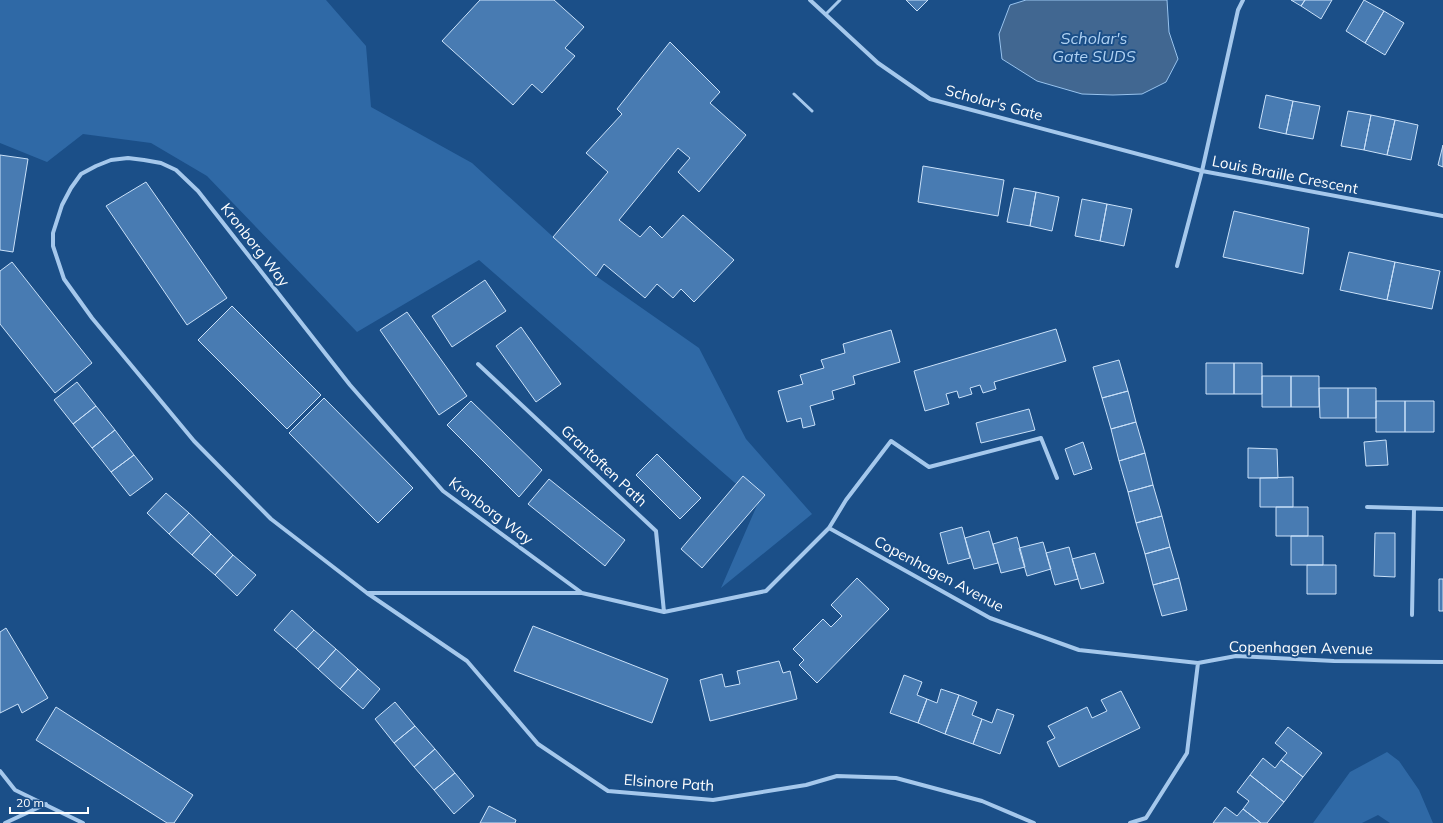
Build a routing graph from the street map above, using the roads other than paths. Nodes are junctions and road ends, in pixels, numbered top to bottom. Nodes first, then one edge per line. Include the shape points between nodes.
1 (810, 0) edge
2 (840, 0) edge
3 (1243, 0) edge
4 (826, 14) junction
5 (794, 94) dead end
6 (812, 111) dead end
7 (1202, 171) junction
8 (1443, 216) edge
9 (1177, 266) dead end
10 (478, 364) dead end
11 (1057, 478) dead end
12 (1367, 507) dead end
13 (1414, 509) junction
14 (1443, 509) edge
15 (830, 528) junction
16 (367, 593) junction
17 (582, 593) junction
18 (664, 612) junction
19 (1412, 615) dead end
20 (1443, 662) edge
21 (1198, 663) junction
22 (0, 771) edge
23 (46, 804) junction
24 (5, 823) edge
25 (83, 823) edge
26 (1034, 823) edge
27 (1130, 823) edge

1 - 4 street, Scholar's Gate
2 - 4 lane
3 - 7 street, Louis Braille Crescent via 1238,10
4 - 7 street, Scholar's Gate via 878,63 930,99
5 - 6 lane
7 - 8 street, Louis Braille Crescent
7 - 9 street
10 - 18 street, Grantoften Path via 656,531
11 - 15 street, Kronborg Way via 1041,438 928,467 891,441 846,500
12 - 13 street
13 - 14 street
13 - 19 street
15 - 18 street, Kronborg Way via 766,591
15 - 21 street, Copenhagen Avenue via 990,618 1079,650
16 - 17 street
16 - 17 street, Kronborg Way via 270,519 194,441 92,318 64,279 53,246 53,233 62,205 82,174 111,160 128,158 161,163 176,170 198,191 350,385 443,491
16 - 26 street, Elsinore Path via 467,661 538,744 608,791 713,800 806,785 837,776 896,778 982,801
17 - 18 street, Kronborg Way
20 - 21 street, Copenhagen Avenue via 1334,661 1236,656
21 - 27 street via 1187,753 1146,818
22 - 23 street via 15,790
23 - 24 street
23 - 25 street

